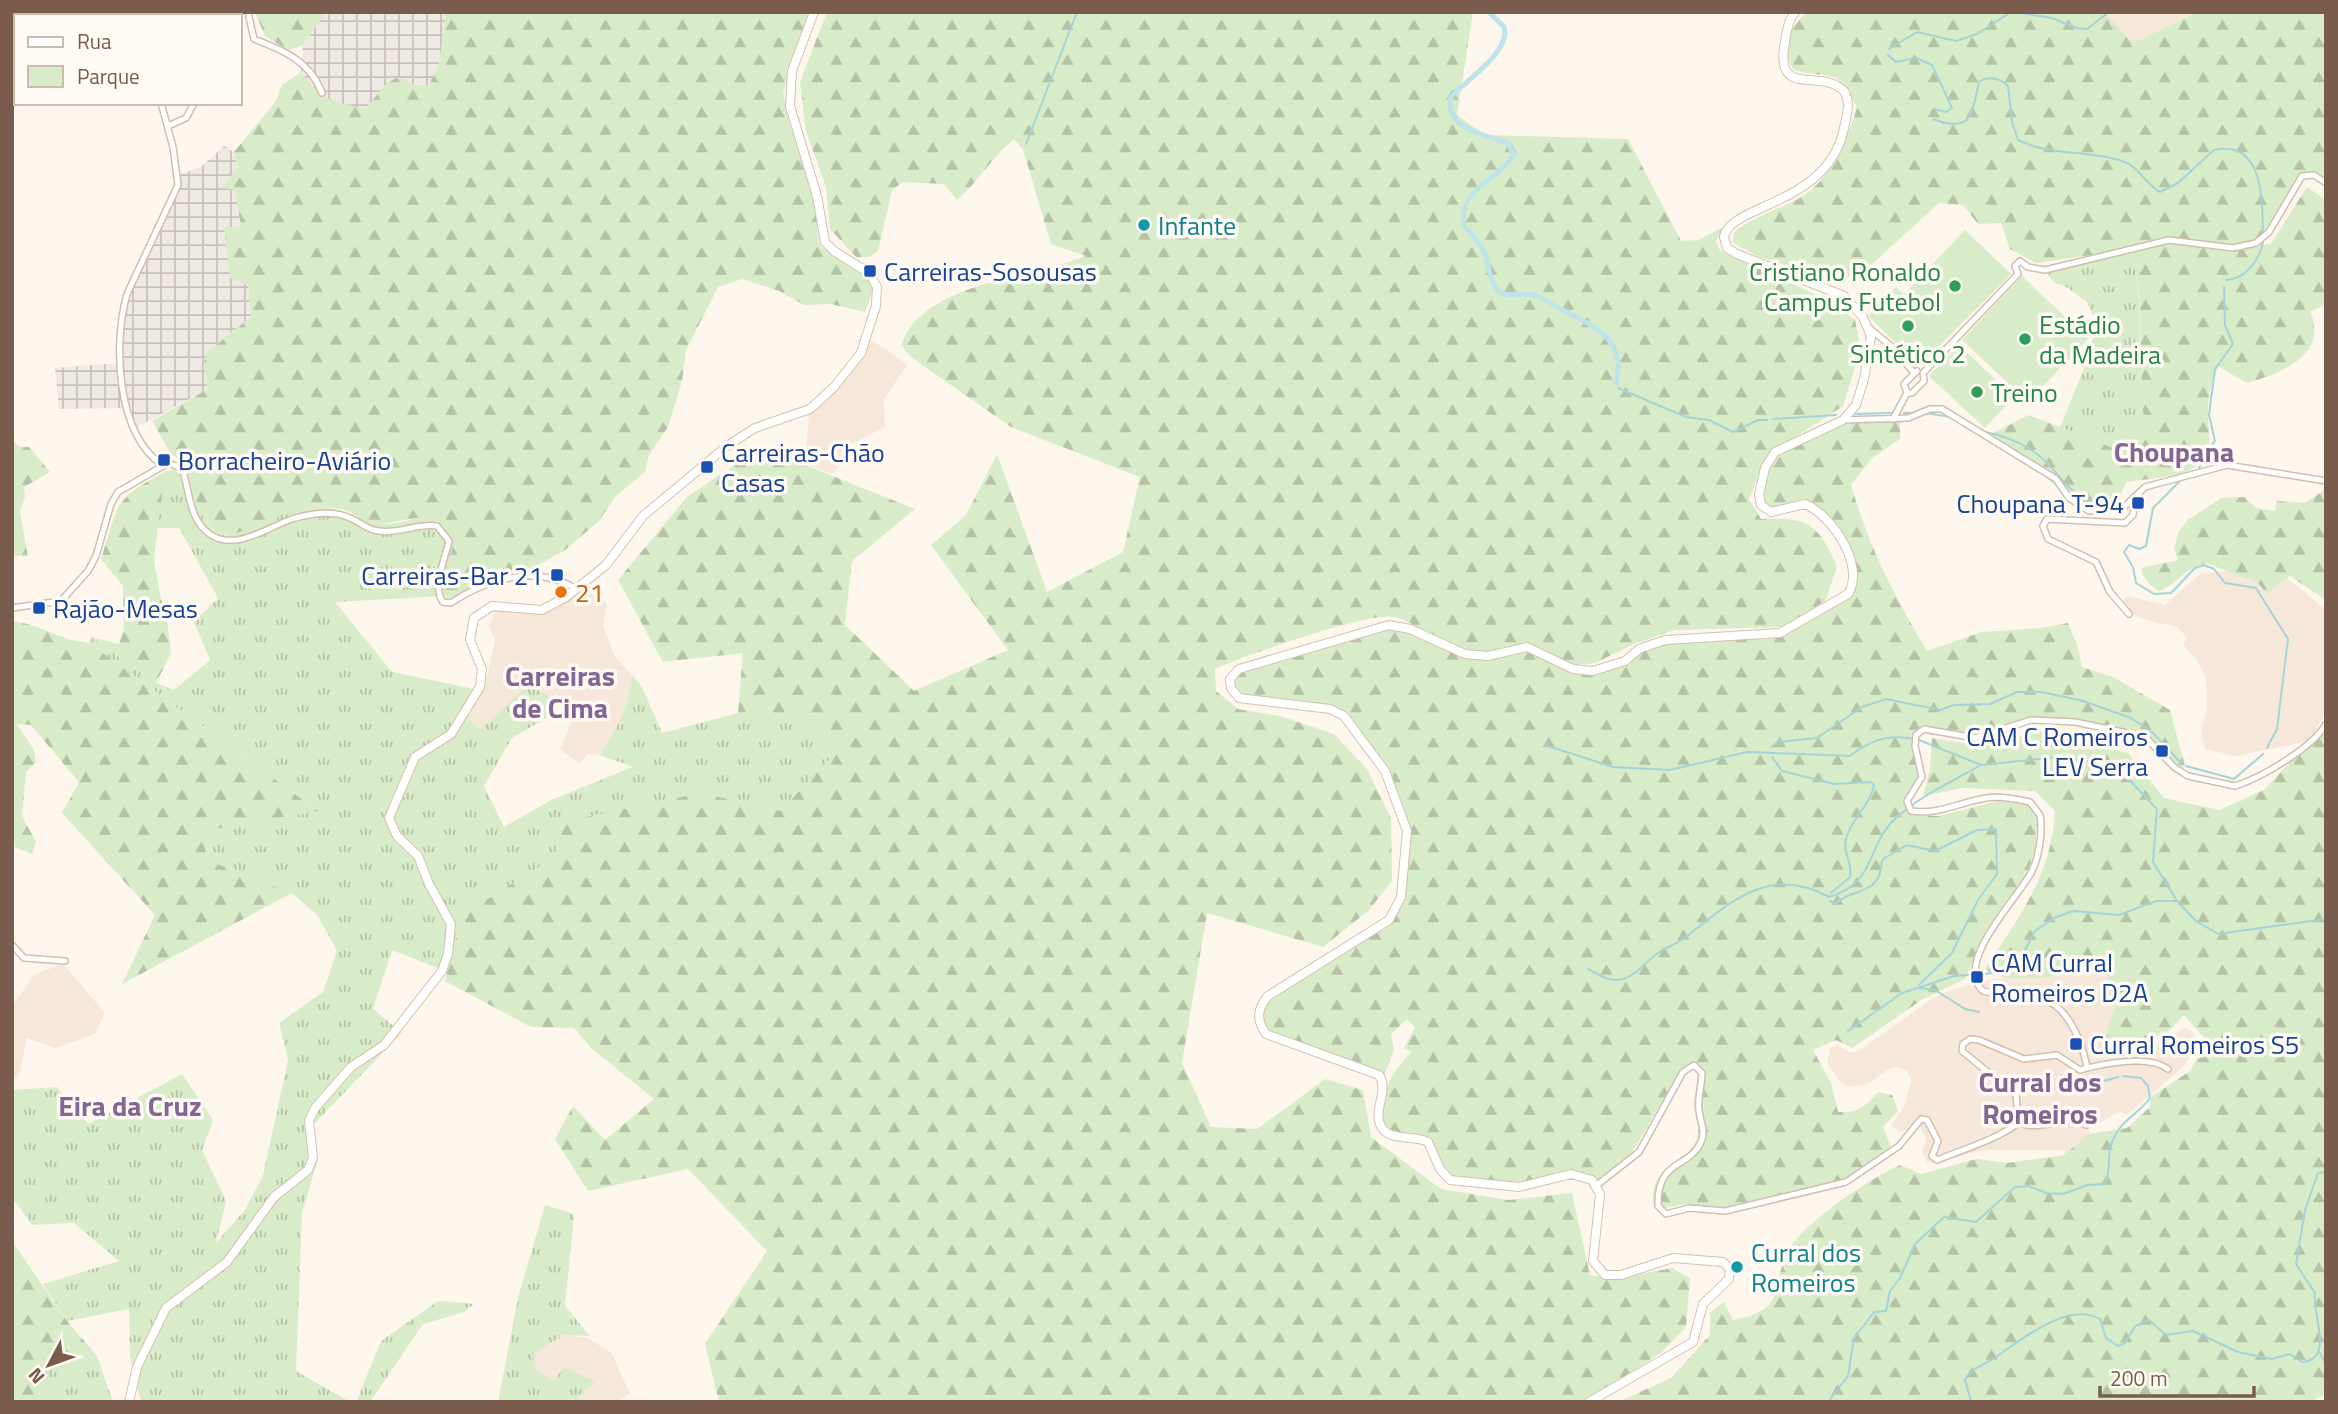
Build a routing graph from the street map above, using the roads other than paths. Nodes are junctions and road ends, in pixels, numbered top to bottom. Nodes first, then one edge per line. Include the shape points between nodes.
1 (248, 12) edge
2 (814, 12) edge
3 (1795, 12) edge
4 (322, 93) dead end
5 (162, 105) edge
6 (193, 105) edge
7 (168, 126) junction
8 (2326, 183) edge
9 (2028, 267) junction
10 (2018, 274) junction
11 (1868, 327) junction
12 (1914, 373) junction
13 (1923, 373) junction
14 (1908, 393) junction
15 (1892, 419) junction
16 (1843, 420) junction
17 (162, 465) junction
18 (2326, 481) edge
19 (2135, 499) junction
20 (576, 589) junction
21 (12, 608) edge
22 (2129, 614) dead end
23 (2326, 724) edge
24 (12, 945) edge
25 (65, 961) dead end
26 (2087, 1067) junction
27 (2168, 1069) dead end
28 (2020, 1122) junction
29 (2086, 1125) dead end
30 (1597, 1185) junction
31 (129, 1402) edge
32 (1589, 1402) edge

1 - 4 street via 254,38 294,55
2 - 20 main road via 792,71 790,106 817,195 825,242 869,272 877,287 876,306 861,353 810,409 755,428 727,446 643,516 606,565
3 - 11 main road via 1784,50 1786,72 1795,79 1828,80 1843,91 1849,109 1843,135 1822,173 1797,192 1734,222 1725,232 1725,242 1737,254 1844,296
5 - 7 street
6 - 7 street via 186,118
7 - 17 street via 178,185 127,294 119,346 120,375 133,425 145,449
8 - 9 street via 2314,175 2302,176 2266,236 2244,247 2169,240 2045,270
9 - 10 street via 2025,274
9 - 10 street via 2018,262
10 - 13 street
11 - 12 street
11 - 16 main road via 1871,344 1862,390
12 - 13 street
12 - 14 street via 1903,386
13 - 14 street via 1924,381
14 - 15 street
15 - 16 street
15 - 19 street via 1942,409 2056,479 2069,498 2089,511 2123,508
16 - 30 main road via 1775,452 1765,468 1761,505 1770,512 1805,504 1822,515 1839,532 1852,576 1847,594 1792,629 1766,635 1665,640 1592,671 1573,669 1527,647 1488,656 1465,654 1410,628 1389,625 1239,669 1230,679 1239,698 1330,709 1344,716 1385,771 1407,831 1401,897 1395,913 1268,996 1259,1009 1266,1034 1379,1075 1384,1085 1378,1113 1381,1128 1389,1135 1428,1142 1450,1180 1528,1187 1579,1174
17 - 20 street via 182,468 193,514 202,527 225,541 317,514 351,518 377,531 437,526 449,541 439,587 443,602 451,603 491,581 553,578
17 - 21 street via 118,492 96,556 61,601
18 - 19 street via 2227,465 2145,488
19 - 22 street via 2133,515 2125,523 2052,518 2043,526 2048,540 2096,562 2104,582
20 - 31 main road via 547,609 497,605 474,618 470,640 482,669 480,687 452,734 415,757 389,818 397,836 418,856 451,924 442,971 384,1045 351,1067 315,1108 309,1121 313,1158 308,1170 274,1196 227,1262 166,1308 137,1367
23 - 26 street via 2299,750 2235,786 2188,776 2147,739 2075,722 2031,720 1975,738 1924,729 1916,736 1922,777 1907,800 1910,809 1950,810 2001,798 2030,802 2040,814 2034,867 1991,929 1973,975 1983,991 2033,995 2059,1008 2073,1028
24 - 25 street via 24,958
26 - 27 street via 2136,1060
26 - 28 street via 2075,1069 2050,1055 2024,1059 1975,1039 1963,1044 1969,1060 2016,1095
28 - 29 street via 2031,1126 2074,1119
28 - 30 street via 2003,1136 1937,1160 1932,1156 1938,1141 1927,1120 1921,1119 1899,1146 1846,1182 1725,1211 1689,1208 1666,1214 1658,1206 1660,1184 1675,1164 1696,1150 1703,1135 1698,1107 1702,1073 1693,1065 1683,1072 1639,1152
30 - 32 main road via 1600,1203 1593,1261 1605,1275 1621,1275 1673,1258 1723,1262 1731,1274 1703,1304 1693,1342

